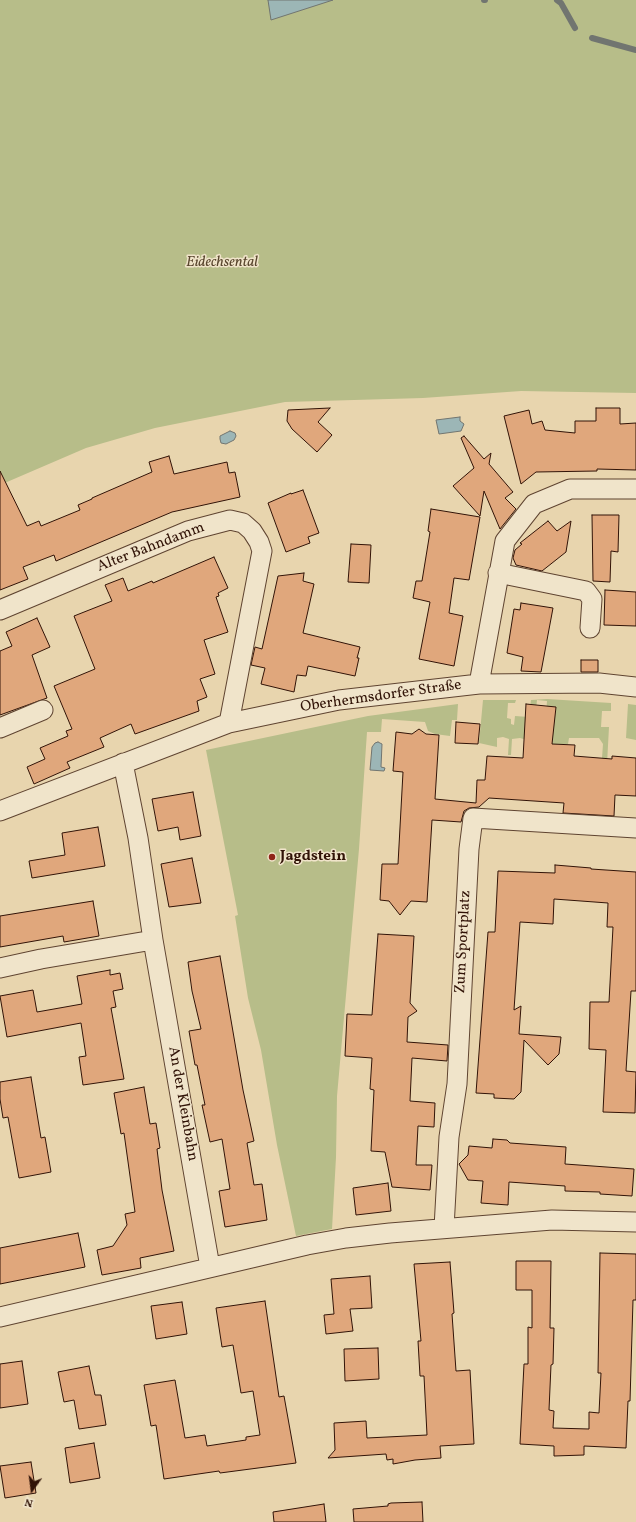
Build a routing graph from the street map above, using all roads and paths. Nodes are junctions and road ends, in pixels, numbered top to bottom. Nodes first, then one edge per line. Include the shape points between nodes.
1 (636, 489) edge
2 (498, 574) junction
3 (0, 610) edge
4 (590, 628) dead end
5 (479, 684) junction
6 (636, 687) edge
7 (43, 710) dead end
8 (229, 722) junction
9 (0, 728) edge
10 (123, 763) junction
11 (0, 810) edge
12 (636, 828) edge
13 (153, 940) junction
14 (0, 968) edge
15 (636, 1222) edge
16 (444, 1228) junction
17 (210, 1267) junction
18 (0, 1317) edge

1 - 2 street via 570,489 534,504 505,541
2 - 4 street via 586,591 592,599
2 - 5 street
3 - 8 street, Alter Bahndamm via 188,531 230,520 244,523 259,542 262,551
5 - 6 street, Oberhermsdorfer Straße via 599,684
5 - 8 street, Oberhermsdorfer Straße via 339,700
7 - 9 street
8 - 10 street, Oberhermsdorfer Straße
10 - 11 street, Oberhermsdorfer Straße
10 - 13 street, An der Kleinbahn via 138,838
12 - 16 street, Zum Sportplatz via 473,818 469,849 457,1084 449,1137
13 - 14 street
13 - 17 street, An der Kleinbahn
15 - 16 street via 552,1220
16 - 17 street via 307,1244
17 - 18 street

